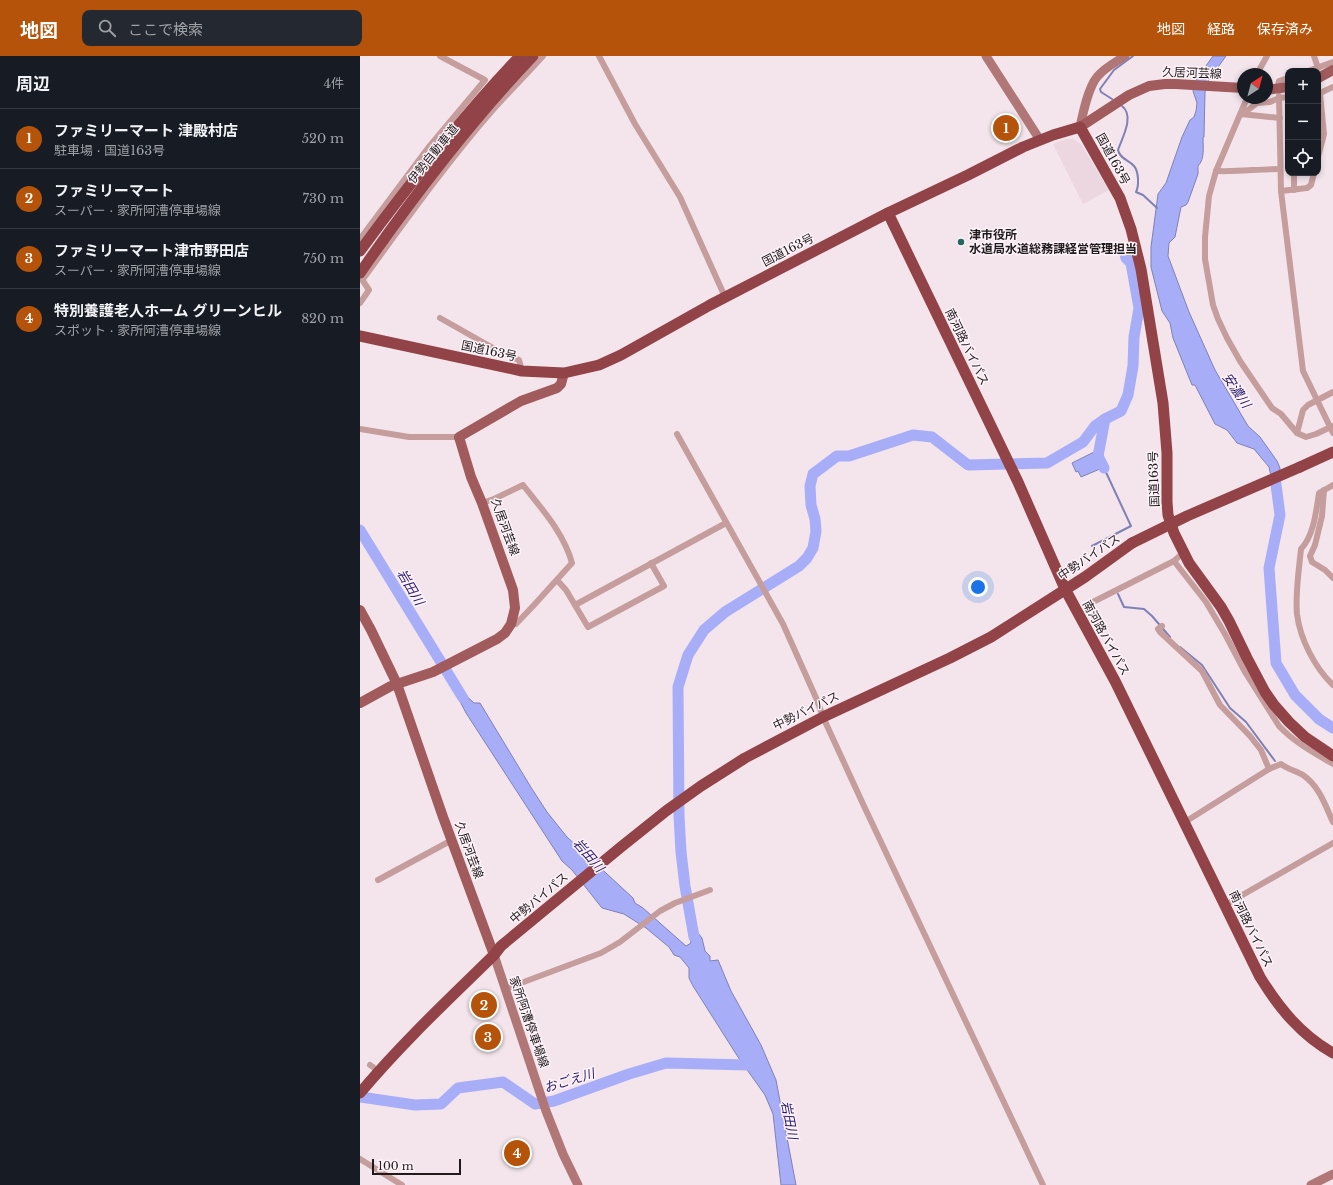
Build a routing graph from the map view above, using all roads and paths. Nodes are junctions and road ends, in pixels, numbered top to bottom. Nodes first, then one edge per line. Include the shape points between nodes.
1 (440, 56) edge
2 (520, 56) edge
3 (533, 56) edge
4 (543, 56) edge
5 (598, 56) edge
6 (986, 56) edge
7 (1125, 56) edge
8 (1267, 56) edge
9 (1314, 56) edge
10 (1333, 62) edge
11 (1260, 68) edge
12 (1317, 68) edge
13 (1333, 70) edge
14 (1321, 71) edge
15 (1321, 72) edge
16 (1285, 79) edge
17 (1278, 85) dead end
18 (1285, 87) edge
19 (1333, 87) edge
20 (1237, 88) edge
21 (1273, 89) edge
22 (1321, 93) edge
23 (1279, 97) junction
24 (1285, 97) edge
25 (1245, 104) edge
26 (1320, 104) edge
27 (1241, 114) junction
28 (1280, 118) junction
29 (1080, 127) junction
30 (1040, 140) junction
31 (1321, 146) edge
32 (1280, 169) junction
33 (1216, 171) junction
34 (1294, 176) edge
35 (1313, 176) edge
36 (1294, 190) junction
37 (1281, 192) junction
38 (888, 213) junction
39 (360, 239) edge
40 (360, 251) edge
41 (361, 277) edge
42 (725, 297) junction
43 (360, 303) edge
44 (440, 318) dead end
45 (360, 336) edge
46 (522, 371) junction
47 (564, 373) junction
48 (1333, 392) edge
49 (1318, 400) junction
50 (360, 429) edge
51 (1332, 429) edge
52 (1297, 433) junction
53 (677, 434) dead end
54 (459, 437) junction
55 (1333, 448) edge
56 (1333, 452) edge
57 (1333, 456) edge
58 (1317, 460) junction
59 (1333, 485) edge
60 (1324, 490) junction
61 (482, 503) junction
62 (726, 523) junction
63 (1183, 553) junction
64 (1174, 561) junction
65 (651, 563) junction
66 (1332, 574) edge
67 (557, 580) junction
68 (1065, 589) junction
69 (575, 605) junction
70 (1087, 605) dead end
71 (360, 610) edge
72 (511, 624) junction
73 (1160, 628) dead end
74 (397, 684) junction
75 (1333, 685) edge
76 (360, 703) edge
77 (823, 717) junction
78 (1333, 756) edge
79 (1333, 764) edge
80 (1269, 769) junction
81 (1185, 822) junction
82 (1333, 822) edge
83 (452, 840) junction
84 (1333, 844) edge
85 (378, 880) dead end
86 (710, 890) dead end
87 (1225, 905) junction
88 (494, 955) junction
89 (505, 989) junction
90 (1333, 1053) edge
91 (360, 1093) edge
92 (360, 1159) edge
93 (1333, 1174) edge
94 (575, 1184) edge
95 (402, 1185) edge
96 (1043, 1185) edge
97 (1311, 1185) edge

1 - 39 street via 485,80 428,148
2 - 40 highway, 伊勢自動車道 via 442,146
3 - 41 highway, 伊勢自動車道 via 450,152 398,219
4 - 41 street via 491,112
5 - 42 street via 635,124 680,197
6 - 30 main road
7 - 29 main road via 1096,79 1085,104
8 - 11 street
9 - 12 street
10 - 14 street
13 - 15 main road
16 - 17 street via 1279,81
18 - 21 main road
19 - 22 street
20 - 29 main road, 久居河芸線 via 1176,84 1149,86 1129,95
23 - 24 street
23 - 27 street via 1270,102 1257,103
23 - 28 street
25 - 27 street
26 - 31 street via 1324,134
27 - 28 street
27 - 33 street
28 - 32 street
29 - 30 highway, 国道163号
29 - 63 highway, 国道163号 via 1120,198 1136,249 1163,403 1168,515
30 - 38 highway, 国道163号
32 - 33 street
32 - 37 street
33 - 52 street via 1209,196 1205,237 1205,259 1213,305 1240,361 1272,408 1281,414
34 - 36 street
35 - 36 street via 1311,186
36 - 37 street
37 - 49 street via 1303,371
38 - 42 highway, 国道163号
38 - 68 highway, 南河路バイパス via 1018,482
41 - 43 street via 369,290
42 - 47 highway, 国道163号 via 614,358 588,368
44 - 46 street via 519,360
45 - 46 highway, 国道163号
46 - 47 highway, 国道163号
47 - 54 main road via 557,388 522,401
48 - 49 street
49 - 51 street
49 - 52 street via 1303,410
50 - 54 street via 409,436
51 - 52 street via 1306,437
53 - 62 street
54 - 61 main road, 久居河芸線 via 471,478
55 - 58 street
56 - 58 highway, 中勢バイパス
57 - 58 street
58 - 68 highway, 中勢バイパス, bridge via 1187,516 1132,543
59 - 60 street
60 - 66 street via 1322,516 1310,556 1312,562
60 - 75 street via 1319,493 1311,529 1301,549 1297,607 1301,630 1310,651
61 - 67 street via 523,485 543,510 569,553 572,563
61 - 72 main road, 久居河芸線 via 513,590 515,608
62 - 65 street
62 - 77 street via 783,624 818,700
63 - 64 street
63 - 78 highway, 国道163号 via 1229,621 1274,705 1305,737
64 - 70 street
64 - 79 street via 1206,602 1279,726 1299,743
65 - 69 street
65 - 69 street via 664,586 588,627
67 - 69 street
67 - 72 street via 516,624
68 - 77 highway, 中勢バイパス via 992,637
68 - 81 highway, 南河路バイパス via 1115,681
71 - 74 main road, 久居河芸線
72 - 74 main road via 497,639 433,672
73 - 80 street via 1175,648 1202,671 1220,705 1253,739
74 - 76 main road
74 - 83 main road, 久居河芸線
77 - 88 highway, 中勢バイパス via 745,758 666,811 501,946
77 - 96 street
80 - 81 street
80 - 82 street via 1281,764 1307,778 1322,797
81 - 87 highway, 南河路バイパス
83 - 85 street
83 - 88 main road, 久居河芸線
84 - 87 street
86 - 89 street via 675,903 657,913 620,942 601,953
87 - 90 highway, 南河路バイパス via 1260,977 1280,1007 1312,1040
88 - 89 main road, 家所阿漕停車場線
88 - 91 highway, 中勢バイパス via 372,1070
89 - 94 main road, 家所阿漕停車場線 via 546,1111
92 - 95 street
93 - 97 main road

